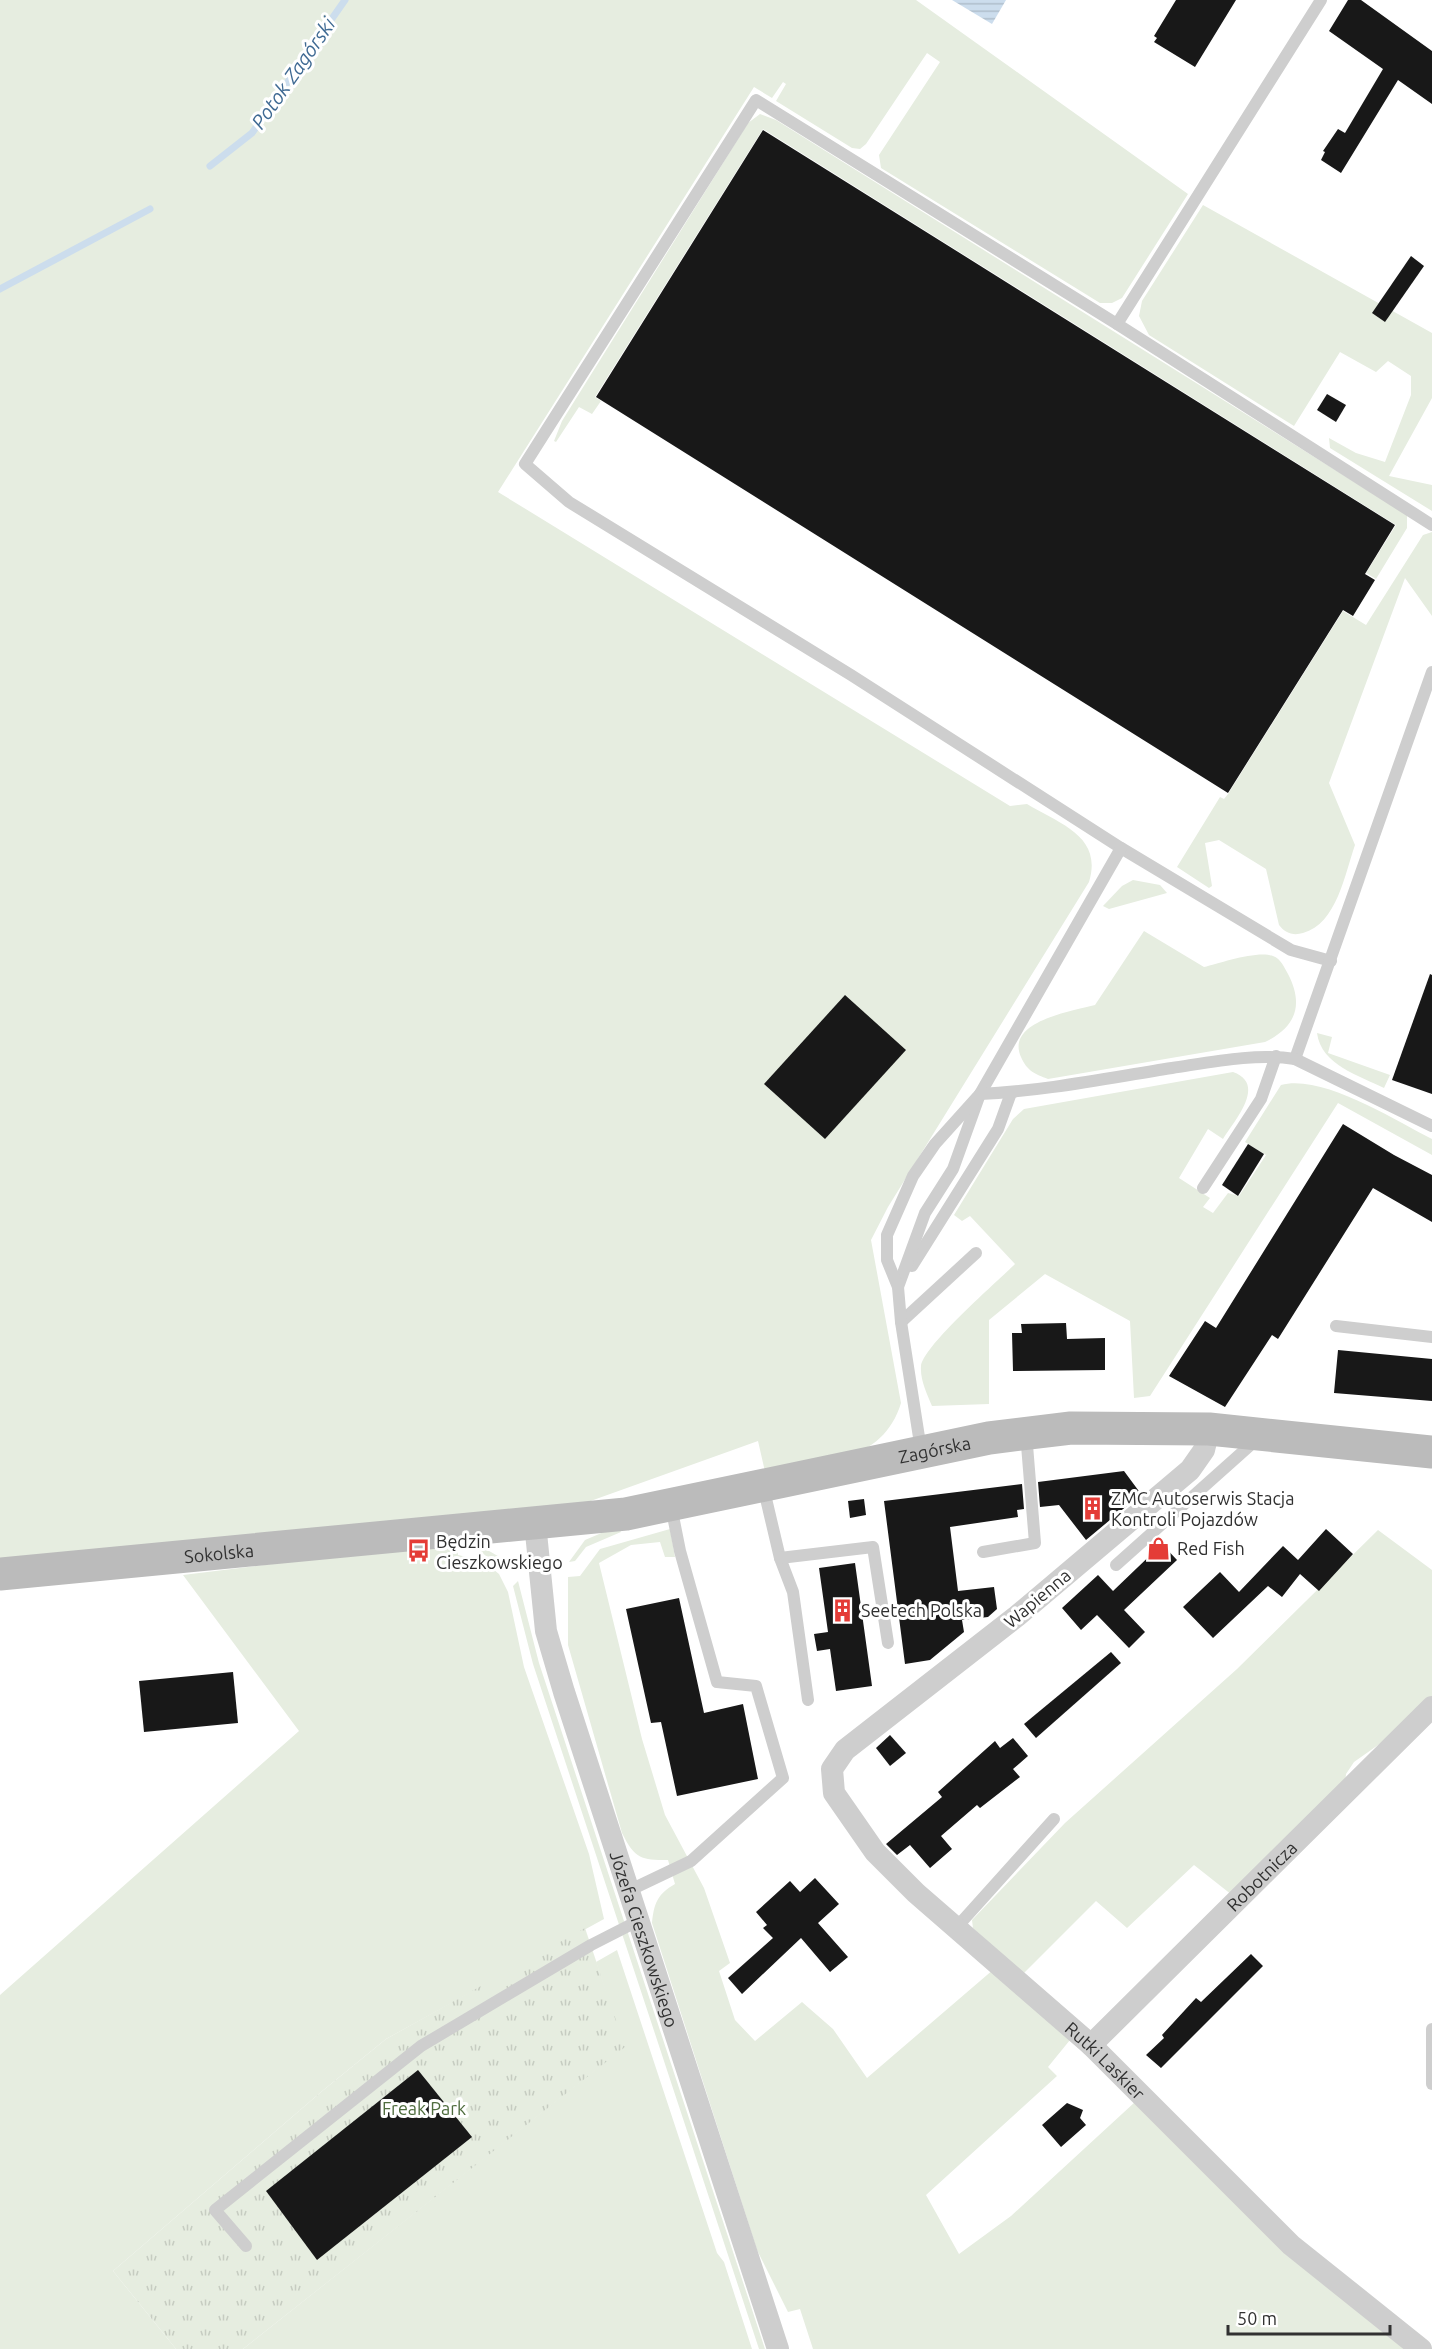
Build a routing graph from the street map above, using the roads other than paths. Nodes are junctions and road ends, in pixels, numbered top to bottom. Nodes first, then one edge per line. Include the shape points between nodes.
1 (1321, 0) edge
2 (1117, 324) junction
3 (1432, 525) edge
4 (1432, 672) edge
5 (1121, 848) junction
6 (1331, 961) junction
7 (1276, 1056) junction
8 (1295, 1059) junction
9 (1011, 1093) junction
10 (980, 1094) junction
11 (1432, 1126) edge
12 (1203, 1188) dead end
13 (976, 1253) dead end
14 (898, 1287) junction
15 (901, 1322) junction
16 (1336, 1326) dead end
17 (1432, 1337) edge
18 (1209, 1430) junction
19 (1025, 1432) junction
20 (1261, 1435) junction
21 (922, 1452) junction
22 (1432, 1452) edge
23 (763, 1485) junction
24 (671, 1506) junction
25 (535, 1523) junction
26 (440, 1533) joint
27 (983, 1552) dead end
28 (780, 1558) junction
29 (1116, 1565) dead end
30 (0, 1574) edge
31 (888, 1643) dead end
32 (808, 1700) dead end
33 (1432, 1707) edge
34 (846, 1750) joint
35 (1054, 1819) dead end
36 (628, 1891) junction
37 (638, 1921) junction
38 (956, 1928) junction
39 (1432, 2029) edge
40 (1092, 2045) junction
41 (1432, 2084) edge
42 (246, 2246) dead end
43 (778, 2349) edge
44 (1421, 2349) edge

1 - 2 lane
2 - 3 lane
2 - 5 lane via 756,100 525,464 569,502 851,675
4 - 6 lane
5 - 6 lane via 1291,950
5 - 10 lane
6 - 8 lane
7 - 8 lane
7 - 9 lane via 1214,1061
7 - 12 lane via 1261,1099
8 - 11 lane
9 - 10 lane
9 - 14 lane via 998,1129
10 - 14 lane via 953,1169 925,1213
10 - 14 lane via 919,1168 887,1235 887,1260
13 - 15 lane
14 - 15 lane
15 - 21 lane
16 - 17 lane
18 - 19 street, Zagórska via 1112,1427
18 - 20 street, Zagórska
18 - 34 street, Wapienna via 1204,1450 1190,1470 1017,1616
19 - 21 street, Zagórska
19 - 27 lane via 1035,1543
20 - 22 street, Zagórska
20 - 29 lane
21 - 23 street, Zagórska
23 - 24 street, Zagórska
23 - 28 lane
24 - 25 street, Zagórska
24 - 36 lane via 717,1682 756,1686 783,1778 690,1861
25 - 26 street, Zagórska
25 - 36 street, Józefa Cieszkowskiego via 546,1631
26 - 30 street, Sokolska
28 - 31 lane via 873,1547
28 - 32 lane via 793,1592
33 - 40 street, Robotnicza
34 - 38 street, Rutki Laskier via 832,1769 834,1793 875,1852
35 - 38 lane
36 - 37 street, Józefa Cieszkowskiego
37 - 42 lane via 421,2046 215,2210
37 - 43 street, Józefa Cieszkowskiego
38 - 40 street, Rutki Laskier
39 - 41 lane
40 - 44 street, Rutki Laskier via 1292,2245

